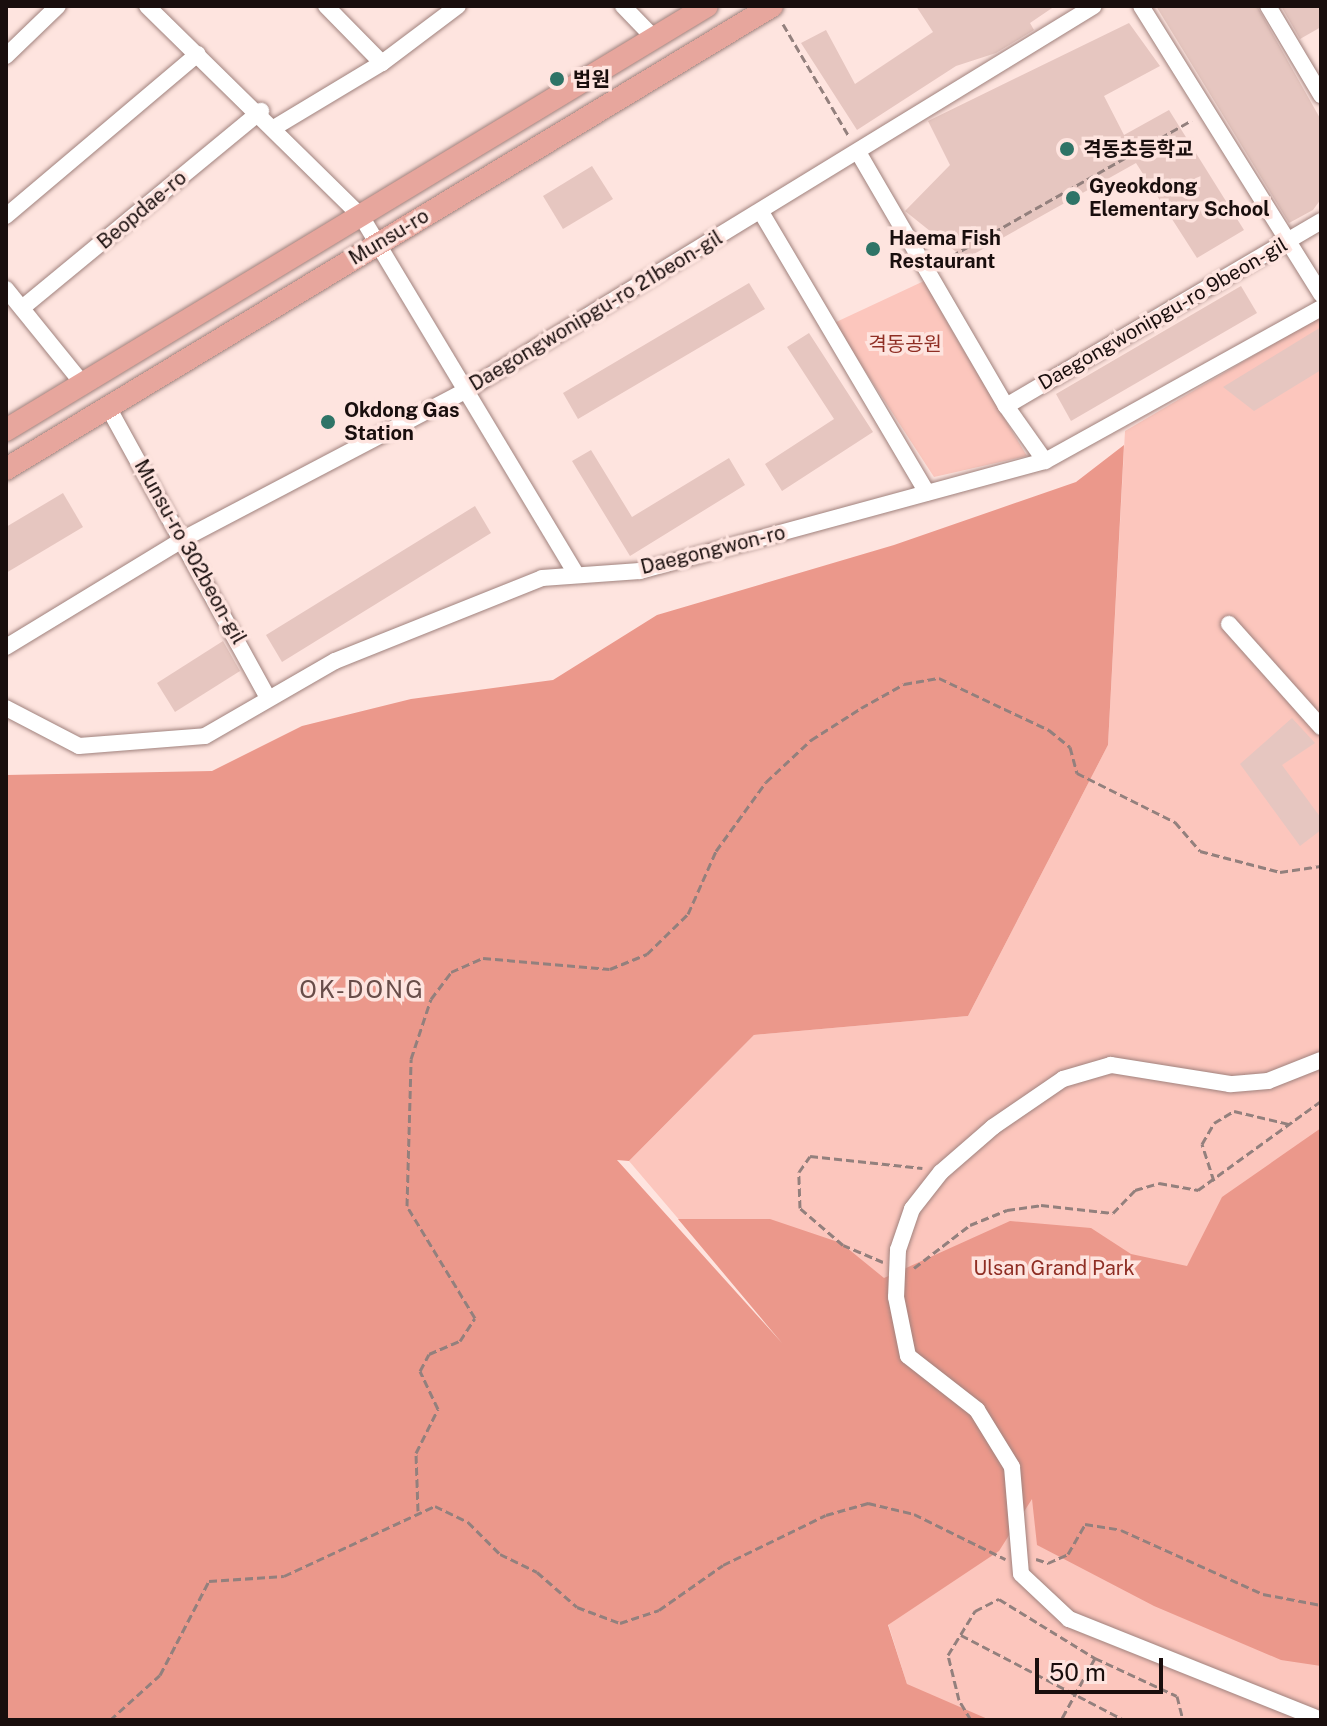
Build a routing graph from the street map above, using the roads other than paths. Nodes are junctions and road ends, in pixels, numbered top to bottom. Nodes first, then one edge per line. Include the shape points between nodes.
1 (58, 6) edge
2 (147, 6) edge
3 (326, 6) edge
4 (458, 6) edge
5 (623, 6) edge
6 (707, 6) edge
7 (1094, 6) edge
8 (1141, 6) edge
9 (1268, 6) edge
10 (777, 14) edge
11 (654, 38) junction
12 (198, 54) junction
13 (6, 56) edge
14 (382, 63) junction
15 (1321, 95) edge
16 (261, 111) junction
17 (277, 126) junction
18 (858, 152) junction
19 (761, 212) junction
20 (6, 216) edge
21 (361, 216) junction
22 (1321, 221) edge
23 (1288, 241) junction
24 (379, 243) junction
25 (6, 289) edge
26 (1321, 294) edge
27 (22, 308) junction
28 (1321, 308) edge
29 (83, 384) junction
30 (465, 391) junction
31 (1006, 406) junction
32 (108, 407) junction
33 (6, 430) edge
34 (1045, 461) junction
35 (6, 469) edge
36 (927, 493) junction
37 (185, 538) junction
38 (576, 574) junction
39 (1229, 624) dead end
40 (6, 647) edge
41 (268, 698) junction
42 (6, 708) edge
43 (1321, 727) edge
44 (1321, 1060) edge
45 (1321, 1720) edge

1 - 13 street
2 - 12 street
3 - 14 street
4 - 14 street
5 - 11 street
6 - 11 main road, Munsu-ro
7 - 18 street, Daegongwonipgu-ro 21beon-gil
8 - 23 street
9 - 15 street
10 - 24 main road, Munsu-ro
11 - 21 main road, Munsu-ro
12 - 16 street
12 - 20 street
14 - 17 street
16 - 17 street
16 - 27 street, Beopdae-ro
17 - 21 street
18 - 19 street, Daegongwonipgu-ro 21beon-gil
18 - 31 street
19 - 30 street, Daegongwonipgu-ro 21beon-gil
19 - 36 street
21 - 24 street
21 - 29 main road, Munsu-ro
22 - 23 street, Daegongwonipgu-ro 9beon-gil
23 - 26 street
23 - 31 street, Daegongwonipgu-ro 9beon-gil
24 - 30 street
24 - 32 main road, Munsu-ro
25 - 27 street
27 - 29 street
28 - 34 street, Daegongwon-ro
29 - 33 main road, Munsu-ro
30 - 37 street, Daegongwonipgu-ro 21beon-gil
30 - 38 street
31 - 34 street
32 - 35 main road, Munsu-ro
32 - 37 street, Munsu-ro 302beon-gil
34 - 36 street, Daegongwon-ro
36 - 38 street, Daegongwon-ro via 640,571
37 - 40 street, Daegongwonipgu-ro 21beon-gil
37 - 41 street, Munsu-ro 302beon-gil
38 - 41 street, Daegongwon-ro via 542,578 380,643
39 - 43 street
41 - 42 street, Daegongwon-ro via 205,736 79,746
44 - 45 street via 1268,1081 1243,1083 1199,1084 1111,1065 1063,1079 941,1172 912,1209 898,1274 908,1356 977,1410 1012,1467 1021,1574 1069,1619

